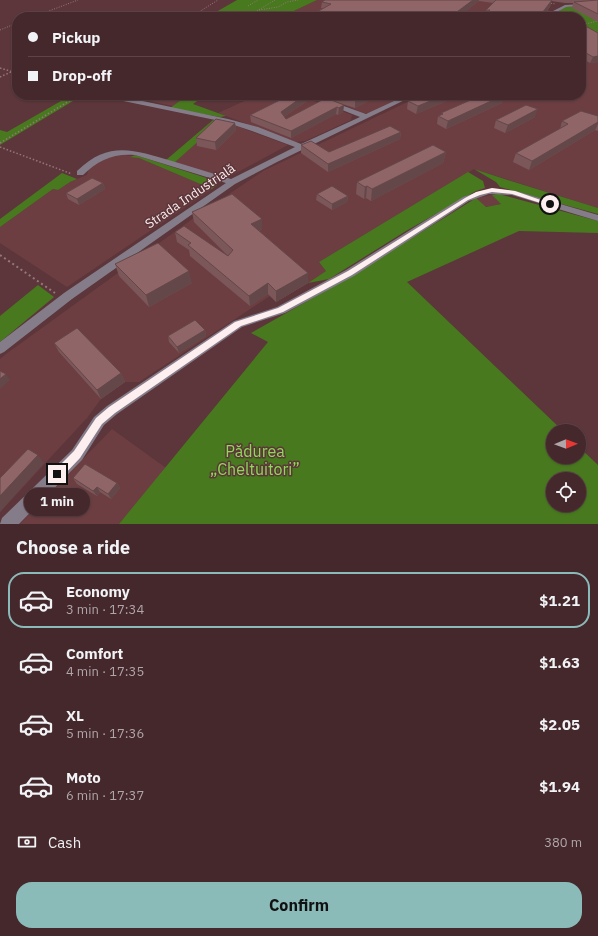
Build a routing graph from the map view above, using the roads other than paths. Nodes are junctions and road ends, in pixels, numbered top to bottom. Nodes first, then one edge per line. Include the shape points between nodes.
1 (597, 5) edge
2 (565, 6) junction
3 (128, 100) edge
4 (321, 100) edge
5 (401, 100) edge
6 (365, 116) junction
7 (301, 147) junction
8 (77, 174) road end
9 (232, 182) junction
10 (598, 218) edge
11 (0, 348) edge
12 (8, 524) edge

1 - 2 street
2 - 2 street via 551,6 557,12
3 - 7 street via 226,120
4 - 6 street
5 - 6 street, Strada Industrială
6 - 7 street, Strada Industrială
7 - 9 street, Strada Industrială
8 - 9 street via 99,157 128,152
9 - 11 street, Strada Industrială via 64,299
10 - 12 street via 500,191 492,190 466,199 350,273 281,310 238,324 112,410 99,421 77,455

